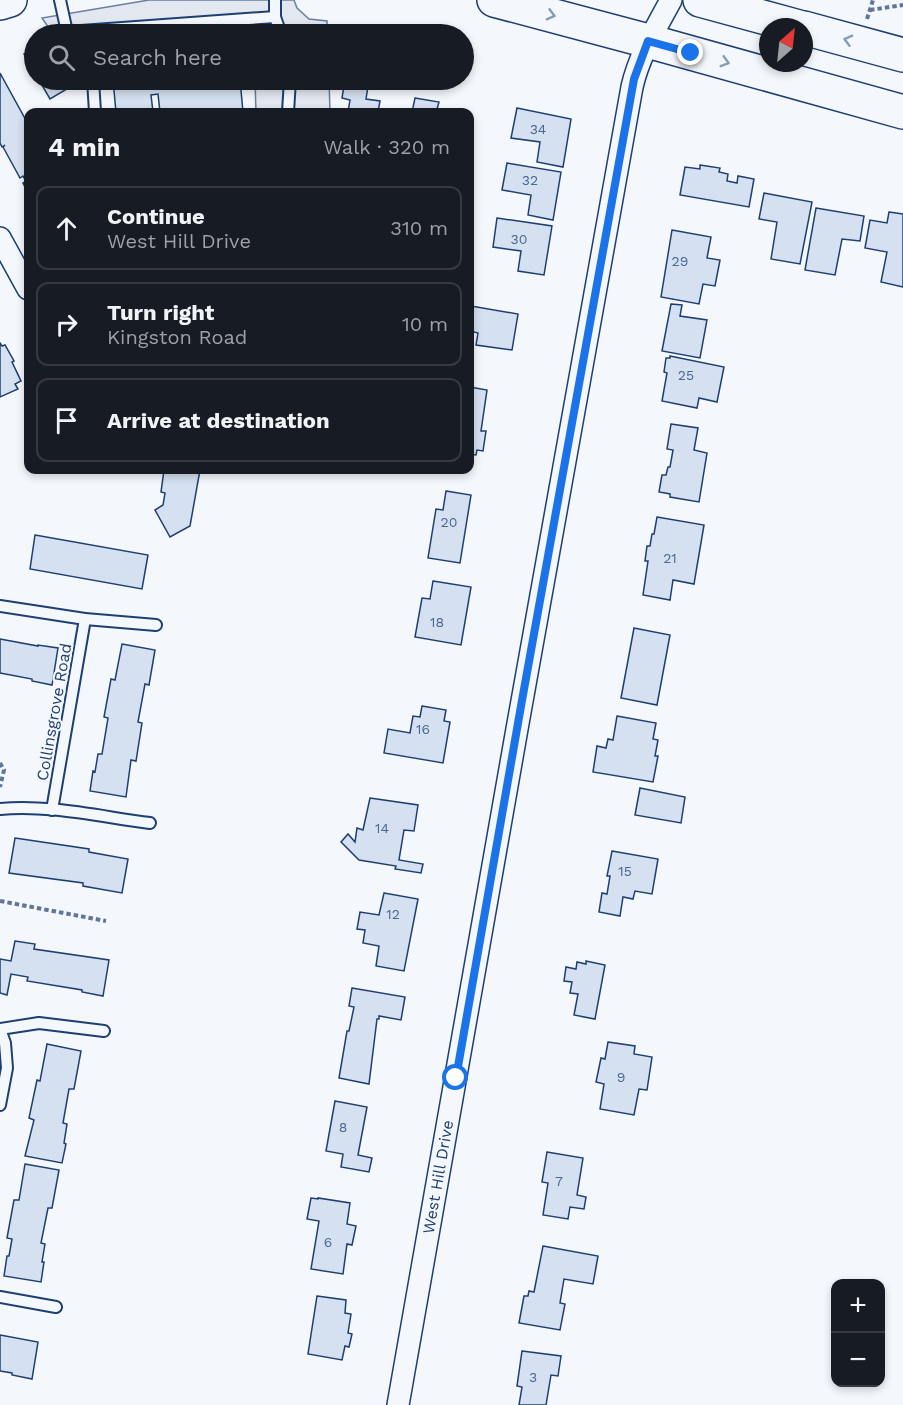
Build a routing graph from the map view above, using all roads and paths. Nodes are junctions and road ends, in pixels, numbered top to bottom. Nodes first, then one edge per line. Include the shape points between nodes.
1 (10, 0) edge
2 (60, 0) edge
3 (275, 0) edge
4 (494, 0) edge
5 (671, 0) edge
6 (700, 0) edge
7 (873, 0) edge
8 (0, 3) edge
9 (903, 5) edge
10 (870, 10) junction
11 (275, 17) junction
12 (766, 18) edge
13 (867, 19) dead end
14 (65, 24) edge
15 (189, 24) edge
16 (277, 24) edge
17 (813, 30) edge
18 (648, 41) junction
19 (903, 55) edge
20 (94, 90) edge
21 (289, 90) edge
22 (95, 108) edge
23 (288, 108) edge
24 (903, 112) edge
25 (0, 238) edge
26 (24, 282) edge
27 (0, 606) edge
28 (86, 619) junction
29 (156, 625) dead end
30 (0, 763) edge
31 (0, 787) edge
32 (0, 809) edge
33 (52, 810) junction
34 (150, 823) dead end
35 (0, 901) edge
36 (106, 921) dead end
37 (0, 1029) edge
38 (104, 1031) dead end
39 (0, 1105) edge
40 (0, 1297) edge
41 (56, 1307) dead end
42 (398, 1405) edge

1 - 8 main road
2 - 14 lane
3 - 11 lane
4 -> 18 main road
5 - 18 street, West Hill Drive
6 - 12 main road
7 - 10 path
9 - 10 path
10 - 13 path
11 - 15 lane
11 - 16 lane
19 -> 17 main road
18 -> 24 main road
18 - 42 street, West Hill Drive via 632,87
20 - 22 lane
21 - 23 lane
25 - 26 street
27 - 28 lane
28 - 29 lane
28 - 33 lane, Collinsgrove Road
30 - 31 path via 4,770
32 - 33 lane
33 - 34 lane
35 - 36 path
37 - 38 lane via 39,1023
37 - 39 lane via 7,1068
40 - 41 lane

